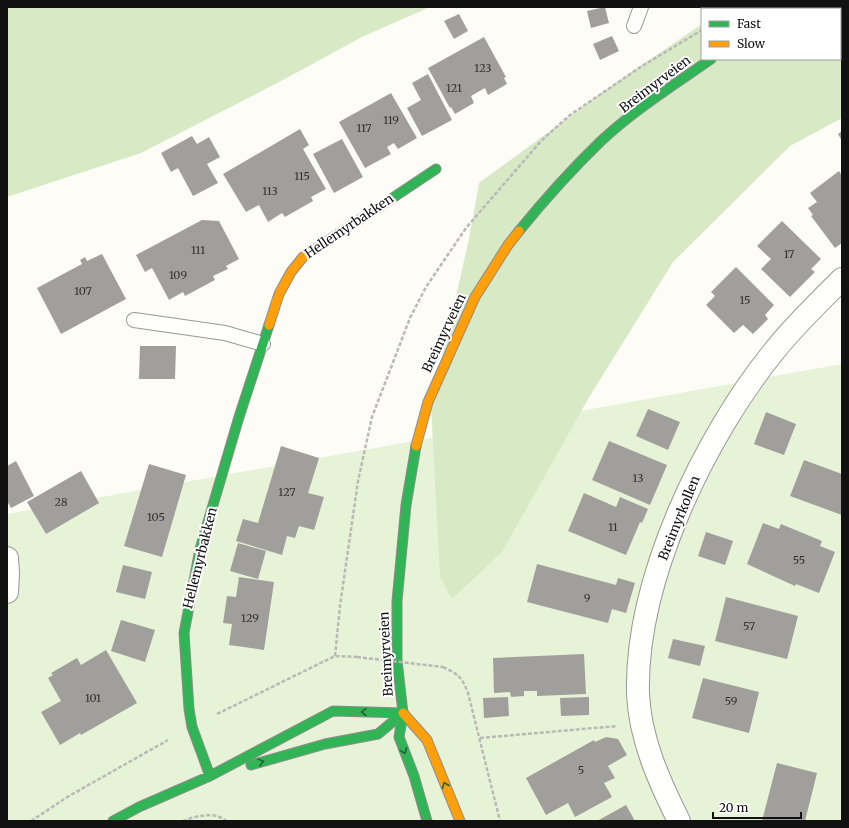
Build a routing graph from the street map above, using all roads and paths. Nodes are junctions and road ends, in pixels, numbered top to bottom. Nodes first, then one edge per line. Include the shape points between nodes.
1 (641, 7) edge
2 (634, 26) dead end
3 (710, 60) edge
4 (436, 169) dead end
5 (842, 279) edge
6 (134, 320) dead end
7 (263, 344) junction
8 (7, 558) edge
9 (7, 592) edge
10 (334, 656) dead end
11 (403, 713) junction
12 (642, 724) junction
13 (480, 738) junction
14 (210, 776) junction
15 (113, 821) edge
16 (183, 821) edge
17 (226, 821) edge
18 (427, 821) edge
19 (460, 821) edge
20 (500, 821) edge
21 (679, 821) edge

1 - 2 lane
3 - 11 street, Breimyrveien via 657,96 602,140 547,196 508,244 476,297 448,354 428,402 414,453 406,504 397,601 397,660
4 - 7 street, Hellemyrbakken via 303,256 279,294
5 - 12 street, Breimyrkollen via 775,350 743,393 717,435 685,497 667,543 649,603 639,649 638,695
6 - 7 lane via 225,333
7 - 14 street, Hellemyrbakken via 200,549 185,627 189,709 194,733
8 - 9 street
10 - 13 path, bridge via 443,667 455,672 463,680
14 -> 11 street via 325,744 378,734
11 -> 14 street via 334,711
11 -> 18 street, Breimyrveien via 399,738 414,776
19 -> 11 street, Breimyrveien via 427,740
12 - 13 path
12 - 21 street, Breimyrkollen via 653,764
13 - 20 path
14 - 15 street
16 - 17 path via 217,816

